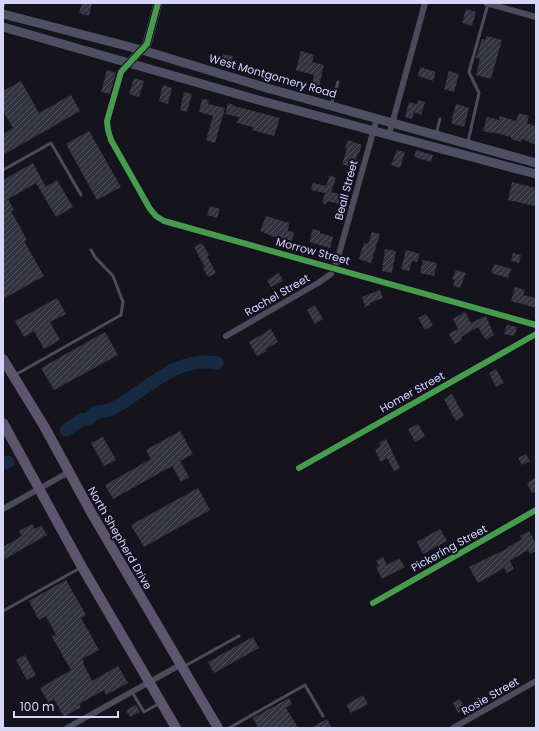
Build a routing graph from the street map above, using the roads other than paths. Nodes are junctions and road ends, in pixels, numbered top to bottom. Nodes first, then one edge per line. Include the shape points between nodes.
1 (4, 3) edge
2 (158, 3) edge
3 (425, 3) edge
4 (487, 3) edge
5 (3, 14) edge
6 (536, 17) edge
7 (3, 27) edge
8 (142, 50) junction
9 (129, 63) junction
10 (338, 82) dead end
11 (262, 86) junction
12 (258, 100) junction
13 (331, 105) junction
14 (377, 118) junction
15 (440, 119) dead end
16 (393, 122) junction
17 (373, 131) junction
18 (436, 134) junction
19 (389, 135) junction
20 (468, 144) junction
21 (494, 151) junction
22 (491, 162) junction
23 (536, 163) edge
24 (3, 170) edge
25 (536, 174) edge
26 (81, 195) dead end
27 (91, 250) dead end
28 (334, 268) junction
29 (536, 325) edge
30 (536, 334) edge
31 (226, 336) dead end
32 (3, 359) edge
33 (13, 376) junction
34 (3, 423) edge
35 (299, 468) dead end
36 (69, 472) junction
37 (40, 489) junction
38 (3, 509) edge
39 (536, 510) edge
40 (82, 567) junction
41 (373, 602) dead end
42 (3, 611) edge
43 (239, 636) dead end
44 (181, 666) junction
45 (536, 681) edge
46 (149, 682) junction
47 (132, 692) junction
48 (161, 702) junction
49 (322, 716) dead end
50 (67, 728) edge
51 (176, 728) edge
52 (218, 728) edge
53 (229, 728) edge
54 (453, 728) edge

1 - 5 lane
2 - 8 main road via 147,44
3 - 16 street
4 - 6 street
4 - 20 lane via 469,72 479,93
5 - 8 main road, West Montgomery Road
7 - 9 main road
8 - 9 main road
8 - 11 main road, West Montgomery Road
9 - 12 main road
9 - 28 street, Morrow Street via 121,72 107,121 108,130 111,140 156,216 164,221
10 - 13 lane
11 - 12 main road
11 - 13 main road, West Montgomery Road
12 - 17 main road
13 - 14 main road, West Montgomery Road
14 - 16 main road, West Montgomery Road
14 - 17 street, Beall Street
15 - 18 lane
16 - 18 main road, West Montgomery Road
16 - 19 street
17 - 19 main road
17 - 28 street, Beall Street
18 - 20 main road, West Montgomery Road
19 - 22 main road
20 - 21 main road, West Montgomery Road
21 - 22 main road
21 - 23 main road, West Montgomery Road
22 - 25 main road
24 - 26 lane via 51,143
27 - 33 lane via 113,276 123,302 120,315
28 - 29 street, Morrow Street
28 - 31 street, Rachel Street via 331,274 318,283
30 - 35 street, Homer Street
32 - 33 main road, North Shepherd Drive
33 - 36 main road, North Shepherd Drive
34 - 37 main road
36 - 37 street
36 - 44 main road, North Shepherd Drive
37 - 38 street
37 - 40 main road
39 - 41 street, Pickering Street
40 - 42 lane
40 - 46 main road
43 - 44 lane
44 - 46 street
44 - 52 main road, North Shepherd Drive
45 - 54 street, Rosie Street
46 - 47 street
46 - 48 main road
47 - 48 lane via 144,712
47 - 50 street
48 - 51 main road
49 - 53 lane via 305,685

